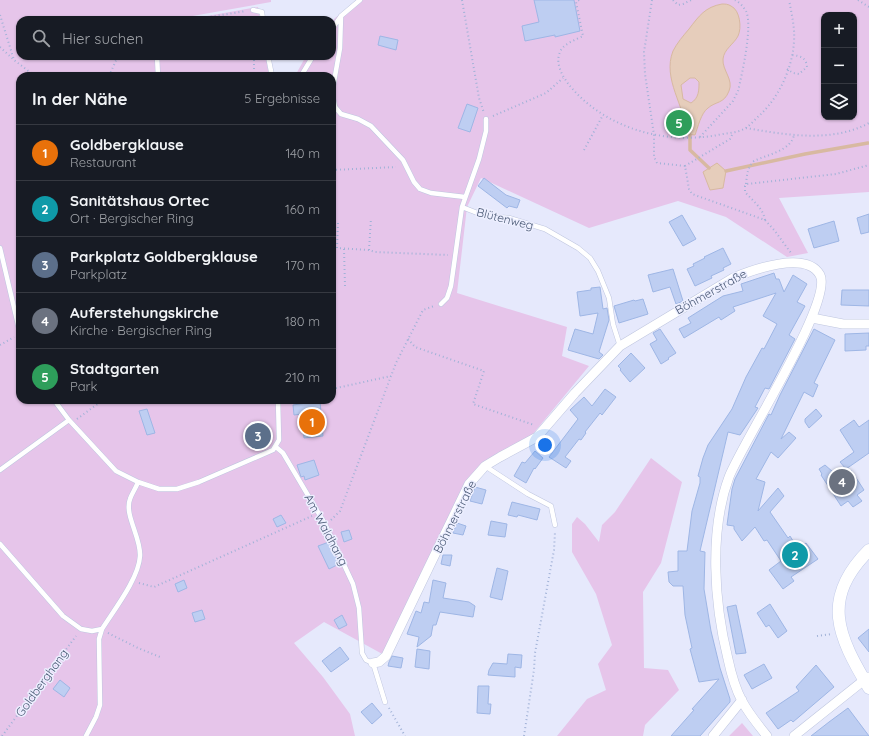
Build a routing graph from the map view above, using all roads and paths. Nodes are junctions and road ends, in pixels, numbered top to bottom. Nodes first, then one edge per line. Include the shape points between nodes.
1 (360, 0) edge
2 (462, 0) edge
3 (579, 0) edge
4 (652, 0) edge
5 (673, 0) edge
6 (691, 0) edge
7 (735, 0) edge
8 (789, 0) edge
9 (858, 0) edge
10 (869, 6) edge
11 (253, 10) joint
12 (0, 16) edge
13 (216, 16) edge
14 (262, 16) edge
15 (341, 16) junction
16 (336, 23) edge
17 (0, 47) edge
18 (792, 55) junction
19 (14, 60) junction
20 (116, 60) edge
21 (157, 60) edge
22 (254, 60) edge
23 (269, 60) edge
24 (311, 60) edge
25 (788, 69) junction
26 (30, 72) edge
27 (111, 72) edge
28 (158, 72) edge
29 (254, 72) edge
30 (271, 72) edge
31 (303, 72) edge
32 (336, 72) edge
33 (563, 78) junction
34 (336, 108) edge
35 (603, 115) junction
36 (486, 119) junction
37 (869, 123) edge
38 (746, 128) junction
39 (733, 133) junction
40 (654, 135) junction
41 (794, 135) junction
42 (700, 138) junction
43 (584, 150) dead end
44 (869, 165) edge
45 (685, 166) junction
46 (396, 167) dead end
47 (336, 170) edge
48 (745, 185) junction
49 (465, 197) junction
50 (462, 207) junction
51 (371, 218) dead end
52 (765, 220) junction
53 (338, 223) dead end
54 (0, 248) edge
55 (344, 249) junction
56 (369, 250) junction
57 (456, 256) junction
58 (796, 263) junction
59 (345, 286) dead end
60 (441, 304) joint
61 (812, 318) junction
62 (16, 324) edge
63 (869, 324) edge
64 (16, 335) edge
65 (408, 339) junction
66 (0, 345) edge
67 (620, 346) junction
68 (391, 376) junction
69 (336, 388) edge
70 (57, 404) edge
71 (98, 404) edge
72 (278, 404) edge
73 (70, 422) junction
74 (544, 429) junction
75 (276, 447) junction
76 (486, 466) junction
77 (0, 470) edge
78 (138, 482) junction
79 (319, 514) junction
80 (326, 524) junction
81 (555, 525) joint
82 (0, 544) edge
83 (869, 550) edge
84 (133, 581) junction
85 (81, 629) junction
86 (102, 629) junction
87 (841, 632) junction
88 (816, 636) dead end
89 (160, 657) dead end
90 (373, 663) junction
91 (867, 682) edge
92 (742, 700) junction
93 (386, 702) joint
94 (2, 736) edge
95 (86, 736) edge
96 (405, 736) edge
97 (524, 736) edge
98 (713, 736) edge
99 (767, 736) edge
100 (794, 736) edge

1 - 15 lane
2 - 36 path via 479,98
3 - 33 path via 576,2 583,36 562,48 558,64
4 - 40 path via 644,52 644,74
5 - 6 path via 678,5
7 - 42 path via 745,10 748,23 738,91
8 - 18 path via 794,29
9 - 10 path
11 - 13 path
11 - 14 lane via 262,12
12 - 19 path
15 - 16 lane
15 - 32 lane via 340,48
17 - 19 path
18 - 25 path
18 - 25 path via 805,59 807,67 799,74
19 - 26 path
20 - 27 path
21 - 28 lane
22 - 29 path
23 - 30 lane
24 - 31 lane
25 - 38 path via 773,100
33 - 35 path via 580,98
33 - 36 path via 546,93
34 - 49 lane via 341,114 371,126 403,160 420,189 431,193
35 - 40 path
35 - 43 path
36 - 49 lane via 486,132 479,159
37 - 41 path via 830,135
38 - 39 path
38 - 41 path
39 - 42 path
39 - 45 path via 730,139
40 - 42 path
40 - 45 path via 657,163
41 - 48 path via 786,146 750,165
44 - 48 path via 836,174
45 - 52 path via 692,194
46 - 47 path
48 - 52 path via 745,192 764,214
49 - 50 lane
50 - 57 lane
50 - 67 lane, Blütenweg via 485,216 509,218 545,229 590,258 609,298
51 - 56 path
52 - 58 path via 790,251
53 - 55 path via 337,248
54 - 62 lane
55 - 56 path
55 - 59 path
56 - 57 path
57 - 60 lane via 451,286 447,298
58 - 61 street, Böhmerstraße via 814,268 820,274 822,281
58 - 67 street, Böhmerstraße via 772,264 733,278
60 - 65 path via 423,310
61 - 63 street via 843,324
61 - 92 street, Böhmerstraße via 736,462 724,493 718,524 718,604 726,652
64 - 66 path
65 - 68 path
65 - 74 path via 415,347 484,371 473,404
67 - 74 street, Böhmerstraße
68 - 69 path
68 - 80 path via 340,511
70 - 73 lane
71 - 73 path
72 - 75 lane via 279,435
73 - 77 lane
73 - 78 lane via 116,471
74 - 76 street, Böhmerstraße via 537,437
75 - 78 lane via 199,482 177,489 159,489
75 - 79 lane, Am Waldhang via 283,453
76 - 81 lane via 551,506
76 - 90 street, Böhmerstraße via 469,484 386,656
78 - 84 lane via 129,509 139,541 140,557
79 - 80 lane, Am Waldhang
79 - 84 path via 154,588
80 - 90 lane, Am Waldhang via 353,584 359,608 362,653 366,660
81 - 97 path via 554,550 535,653
82 - 85 lane via 63,616
83 - 87 main road via 853,568 842,590 838,614
84 - 86 lane
85 - 86 lane
85 - 94 path, Goldberghang
86 - 89 path
86 - 95 lane via 99,639 100,705
87 - 88 path
87 - 91 main road via 848,652
90 - 93 lane, Am Waldhang
91 - 100 street
92 - 98 street
92 - 99 street, Böhmerstraße
93 - 96 path

